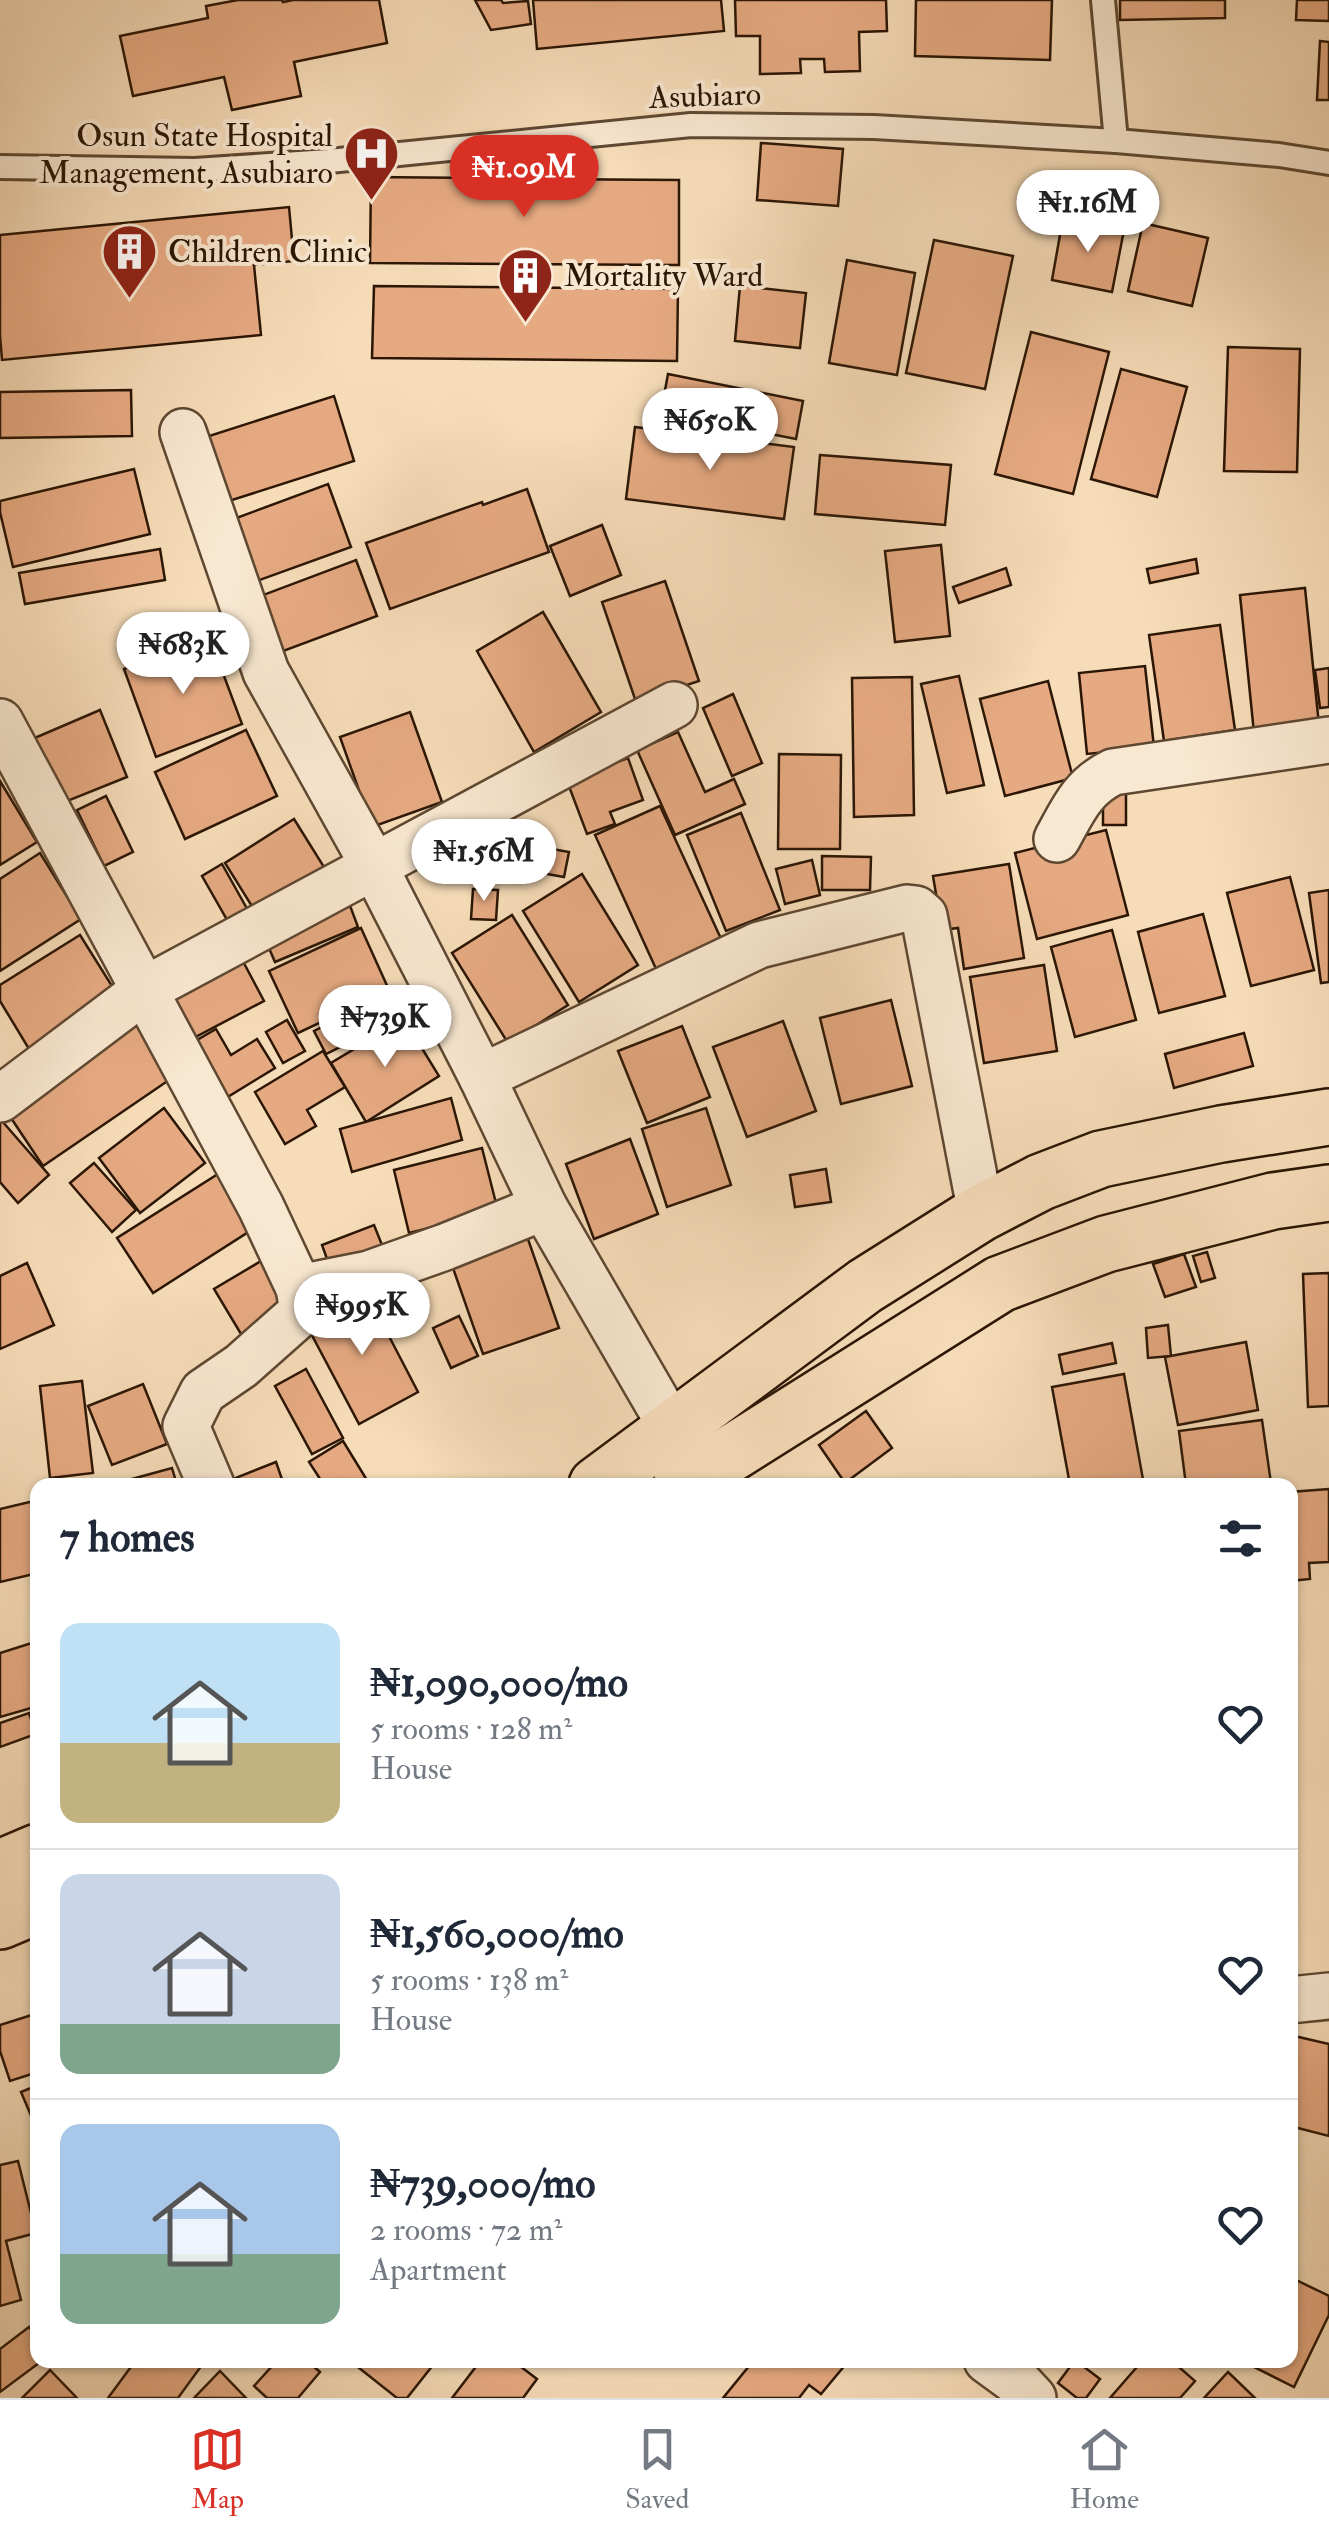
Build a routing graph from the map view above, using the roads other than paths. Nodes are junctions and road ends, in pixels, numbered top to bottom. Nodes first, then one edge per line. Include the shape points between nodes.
1 (1103, 0) edge
2 (1116, 141) junction
3 (1329, 163) edge
4 (12, 168) edge
5 (0, 181) edge
6 (183, 432) dead end
7 (674, 705) dead end
8 (0, 722) edge
9 (1329, 740) edge
10 (1057, 839) dead end
11 (374, 866) junction
12 (146, 989) junction
13 (482, 1077) junction
14 (0, 1099) edge
15 (1329, 1117) edge
16 (1329, 1193) edge
17 (544, 1207) junction
18 (980, 1213) junction
19 (299, 1288) junction
20 (672, 1428) junction
21 (209, 1478) edge
22 (606, 1478) edge
23 (692, 1478) edge
24 (30, 1855) edge
25 (0, 1868) edge
26 (30, 1908) edge
27 (0, 1920) edge
28 (1329, 1996) edge
29 (1298, 1999) edge

1 - 2 lane
2 - 3 lane, Asubiaro
2 - 4 lane, Asubiaro via 691,124 195,170
4 - 5 lane, Asubiaro
6 - 11 street via 266,672
7 - 11 street
8 - 12 street
9 - 10 street via 1113,772 1082,794
11 - 12 street
11 - 13 street
12 - 14 street
12 - 19 street
13 - 17 street
13 - 18 street via 759,945 916,909 924,916
15 - 18 main road via 1101,1159
16 - 23 main road via 1106,1244 1000,1284
17 - 19 street via 369,1274
17 - 20 street
18 - 20 main road via 865,1286
19 - 21 street via 303,1312 204,1392 186,1426
20 - 22 main road
24 - 25 main road
26 - 27 main road
28 - 29 street

